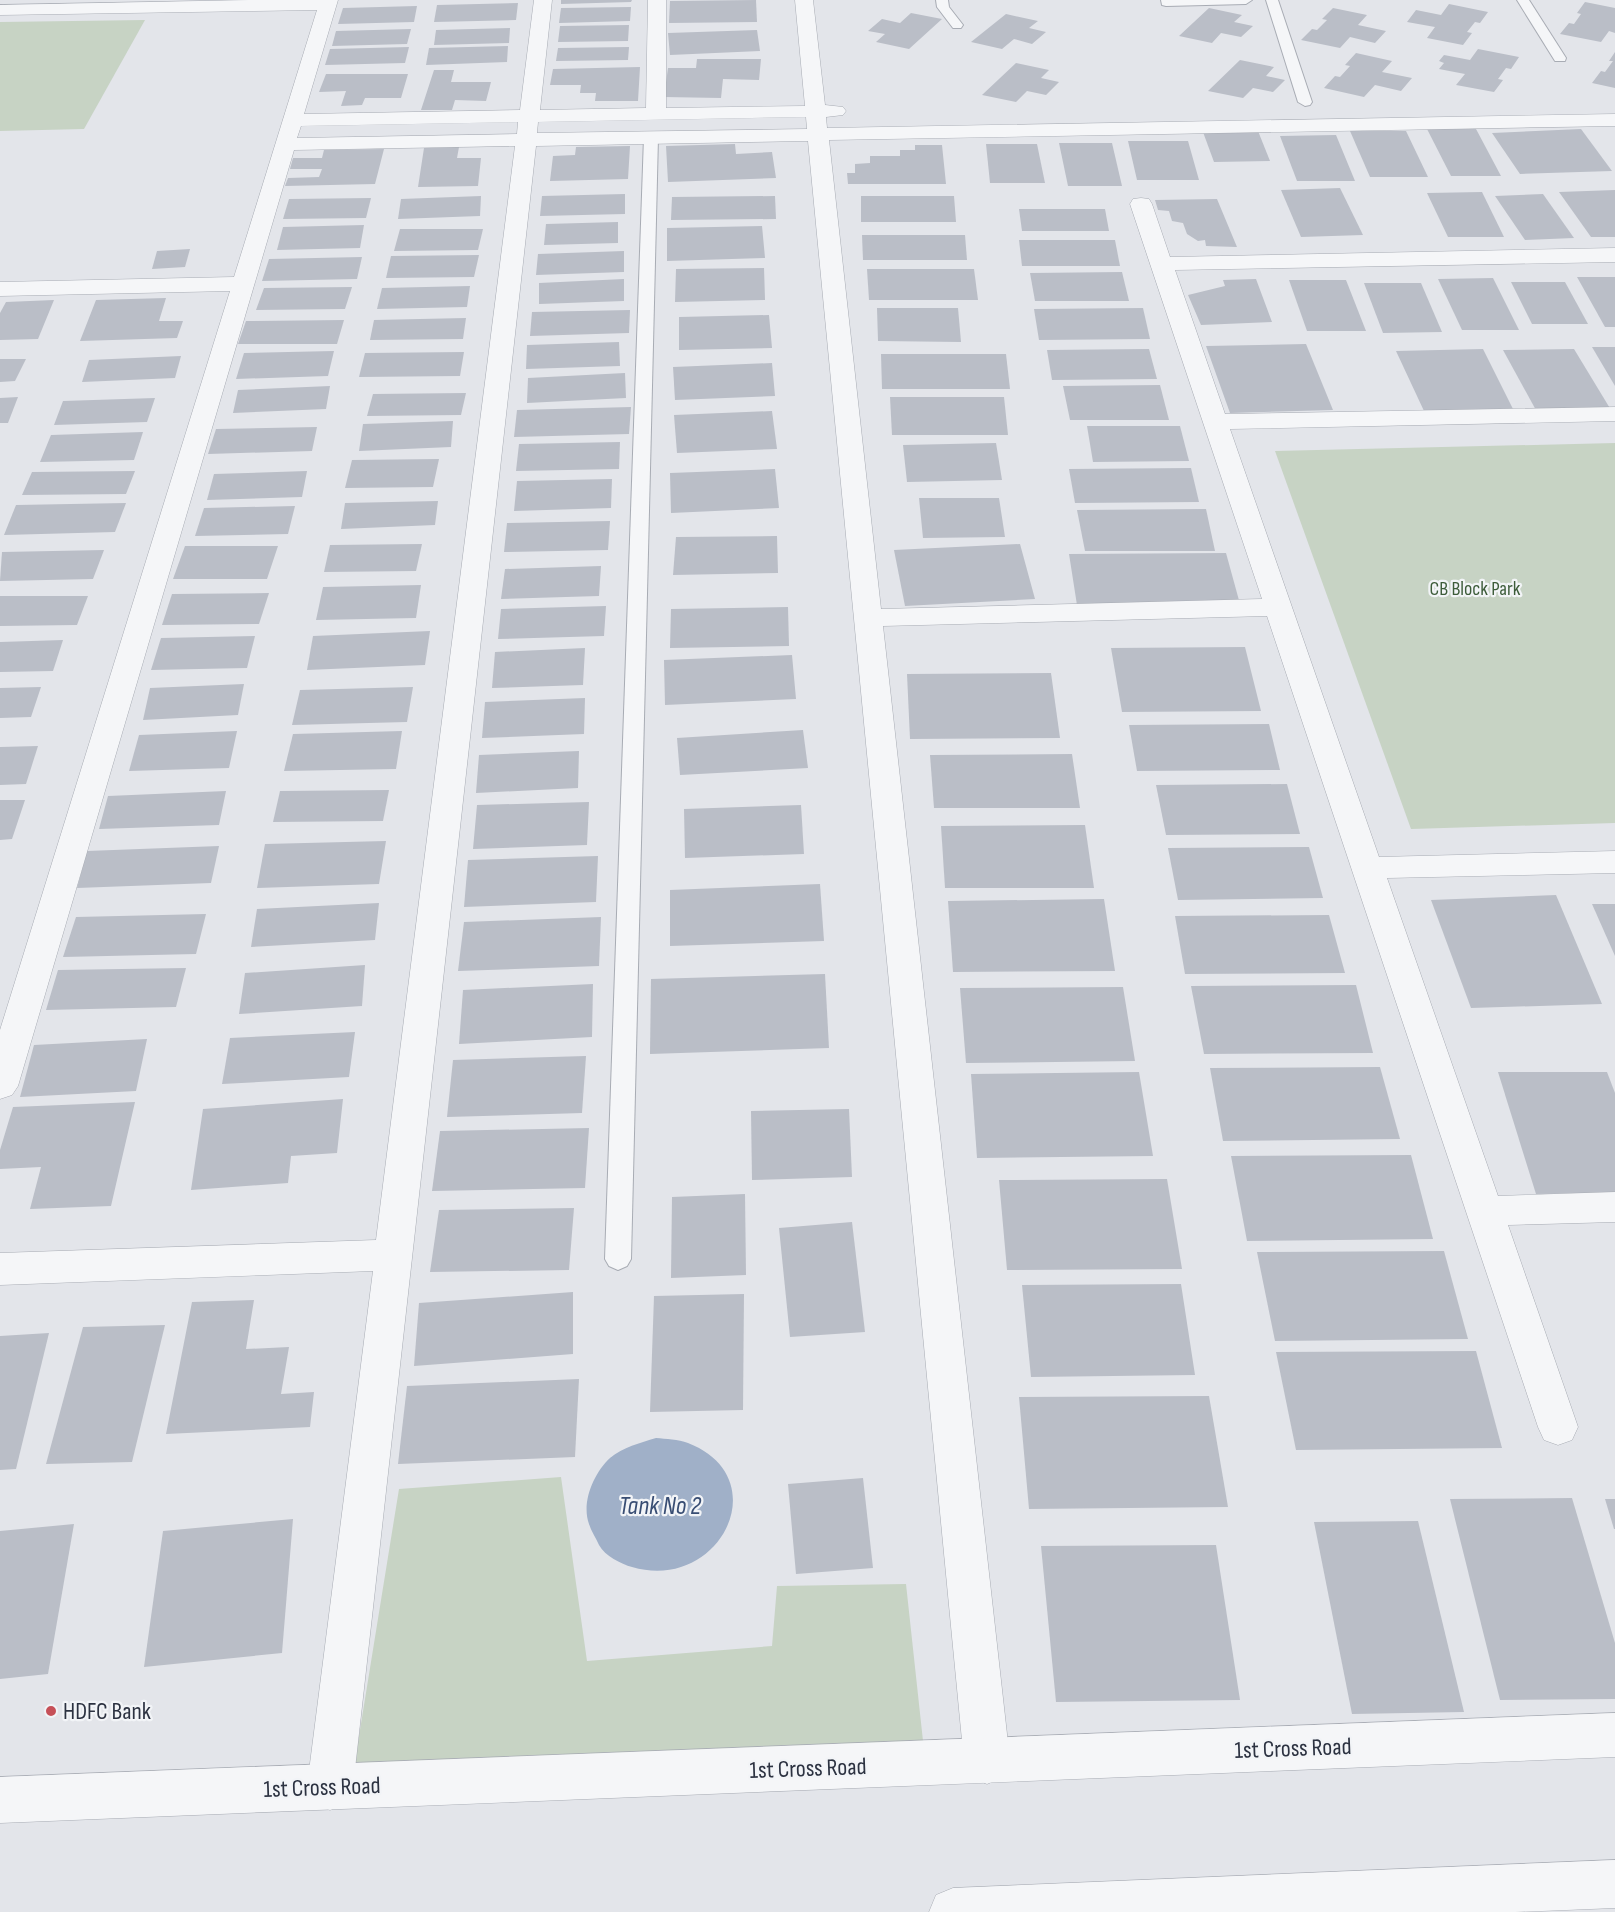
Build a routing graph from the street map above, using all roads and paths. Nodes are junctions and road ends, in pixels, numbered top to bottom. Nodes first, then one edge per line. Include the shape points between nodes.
1 (543, 0) edge
2 (657, 0) edge
3 (804, 0) edge
4 (942, 0) edge
5 (1246, 0) edge
6 (1272, 0) edge
7 (1523, 0) edge
8 (329, 2) edge
9 (1166, 2) dead end
10 (105, 4) edge
11 (0, 10) edge
12 (957, 25) dead end
13 (1560, 58) dead end
14 (1305, 102) junction
15 (1281, 103) dead end
16 (850, 111) dead end
17 (1341, 112) junction
18 (656, 113) junction
19 (816, 123) junction
20 (1612, 124) edge
21 (528, 128) junction
22 (290, 132) junction
23 (651, 137) junction
24 (1141, 204) dead end
25 (1615, 255) edge
26 (1161, 264) junction
27 (243, 284) junction
28 (0, 290) edge
29 (1615, 414) edge
30 (1215, 422) junction
31 (1278, 607) junction
32 (868, 618) junction
33 (1615, 861) edge
34 (1367, 868) junction
35 (0, 1086) edge
36 (1615, 1208) edge
37 (1485, 1212) junction
38 (392, 1255) junction
39 (618, 1259) dead end
40 (0, 1269) edge
41 (1558, 1427) dead end
42 (1615, 1735) edge
43 (987, 1761) junction
44 (330, 1787) junction
45 (0, 1800) edge
46 (1615, 1884) edge
47 (979, 1912) edge

1 - 21 street
2 - 18 street
3 - 19 street
4 - 12 lane
5 - 9 lane
6 - 14 lane
7 - 13 lane
8 - 10 street
8 - 22 street
10 - 11 street
14 - 15 street
14 - 17 street
16 - 19 street
17 - 19 street
17 - 20 street
18 - 19 street
18 - 21 street
19 - 23 street
19 - 32 street
21 - 22 street
21 - 23 street
21 - 38 street
22 - 27 street
23 - 39 lane
24 - 26 street
25 - 26 street
26 - 30 street
27 - 28 street
27 - 35 street
29 - 30 street
30 - 31 street
31 - 32 street
31 - 34 street
32 - 43 street
33 - 34 street
34 - 37 street
36 - 37 street
37 - 41 street
38 - 40 street
38 - 44 street
42 - 43 street, 1st Cross Road
43 - 44 street, 1st Cross Road
44 - 45 street, 1st Cross Road
46 - 47 street

